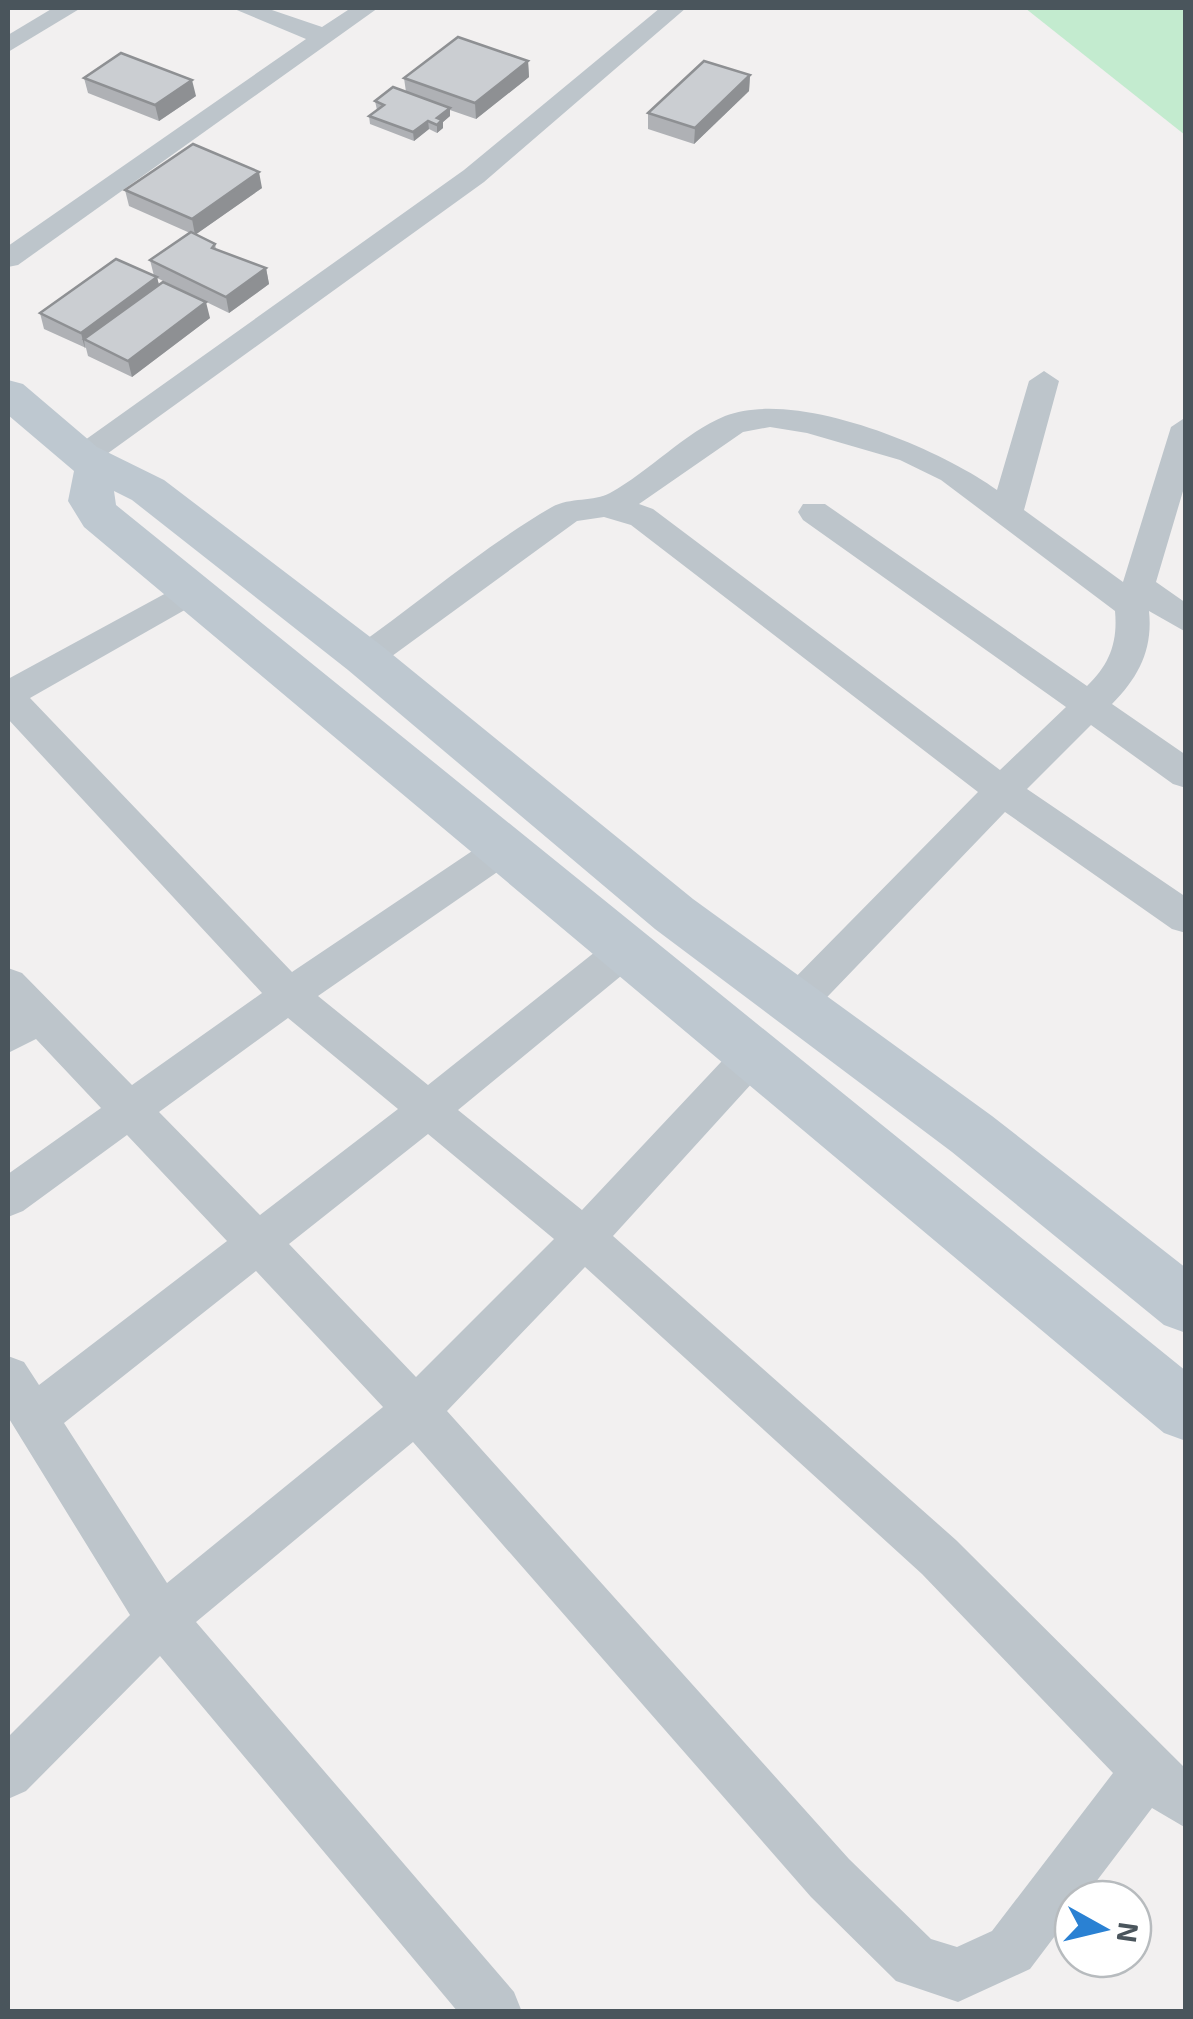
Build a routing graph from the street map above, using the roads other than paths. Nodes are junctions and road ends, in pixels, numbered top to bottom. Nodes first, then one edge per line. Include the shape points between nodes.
1 (69, 8) edge
2 (244, 8) edge
3 (366, 8) edge
4 (674, 8) edge
5 (325, 37) junction
6 (8, 46) edge
7 (8, 259) edge
8 (1044, 381) dead end
9 (8, 393) edge
10 (1186, 428) edge
11 (89, 462) junction
12 (615, 505) junction
13 (1007, 510) junction
14 (814, 512) dead end
15 (192, 590) junction
16 (1135, 596) junction
17 (1186, 620) edge
18 (365, 658) junction
19 (8, 696) edge
20 (1087, 707) junction
21 (1186, 774) edge
22 (1002, 792) junction
23 (503, 850) junction
24 (1186, 918) edge
25 (624, 951) junction
26 (289, 995) junction
27 (794, 1006) junction
28 (18, 1012) edge
29 (751, 1057) junction
30 (131, 1110) junction
31 (428, 1110) junction
32 (8, 1198) edge
33 (584, 1238) junction
34 (259, 1241) junction
35 (1186, 1304) edge
36 (8, 1377) edge
37 (416, 1410) junction
38 (1186, 1411) edge
39 (34, 1418) junction
40 (160, 1618) junction
41 (1147, 1771) junction
42 (8, 1772) edge
43 (1186, 1802) edge
44 (494, 2012) edge

1 - 6 street
2 - 5 street
3 - 5 street
4 - 11 street via 474,176
5 - 7 street
8 - 13 street
9 - 11 street
10 - 16 street
11 - 15 street via 90,501 100,516
11 - 18 street via 148,490
12 - 13 street via 734,424 770,417 911,453
12 - 18 street via 566,513
12 - 22 street via 642,517
13 - 16 street
14 - 20 street
15 - 19 street
15 - 23 street
16 - 17 street
16 - 20 street via 1134,632 1122,673
18 - 27 street
19 - 26 street
20 - 21 street
20 - 22 street
22 - 24 street
22 - 27 street
23 - 25 street
23 - 26 street
25 - 29 street
25 - 31 street
26 - 30 street
26 - 31 street
27 - 35 street via 972,1134
28 - 30 street
29 - 33 street
29 - 38 street
30 - 32 street
30 - 34 street
31 - 33 street
31 - 34 street
33 - 37 street
33 - 41 street via 939,1557
34 - 37 street
34 - 39 street
36 - 39 street
37 - 40 street
37 - 41 street via 830,1878 915,1962 958,1975 1011,1950
39 - 40 street
40 - 42 street
40 - 44 street
41 - 43 street

